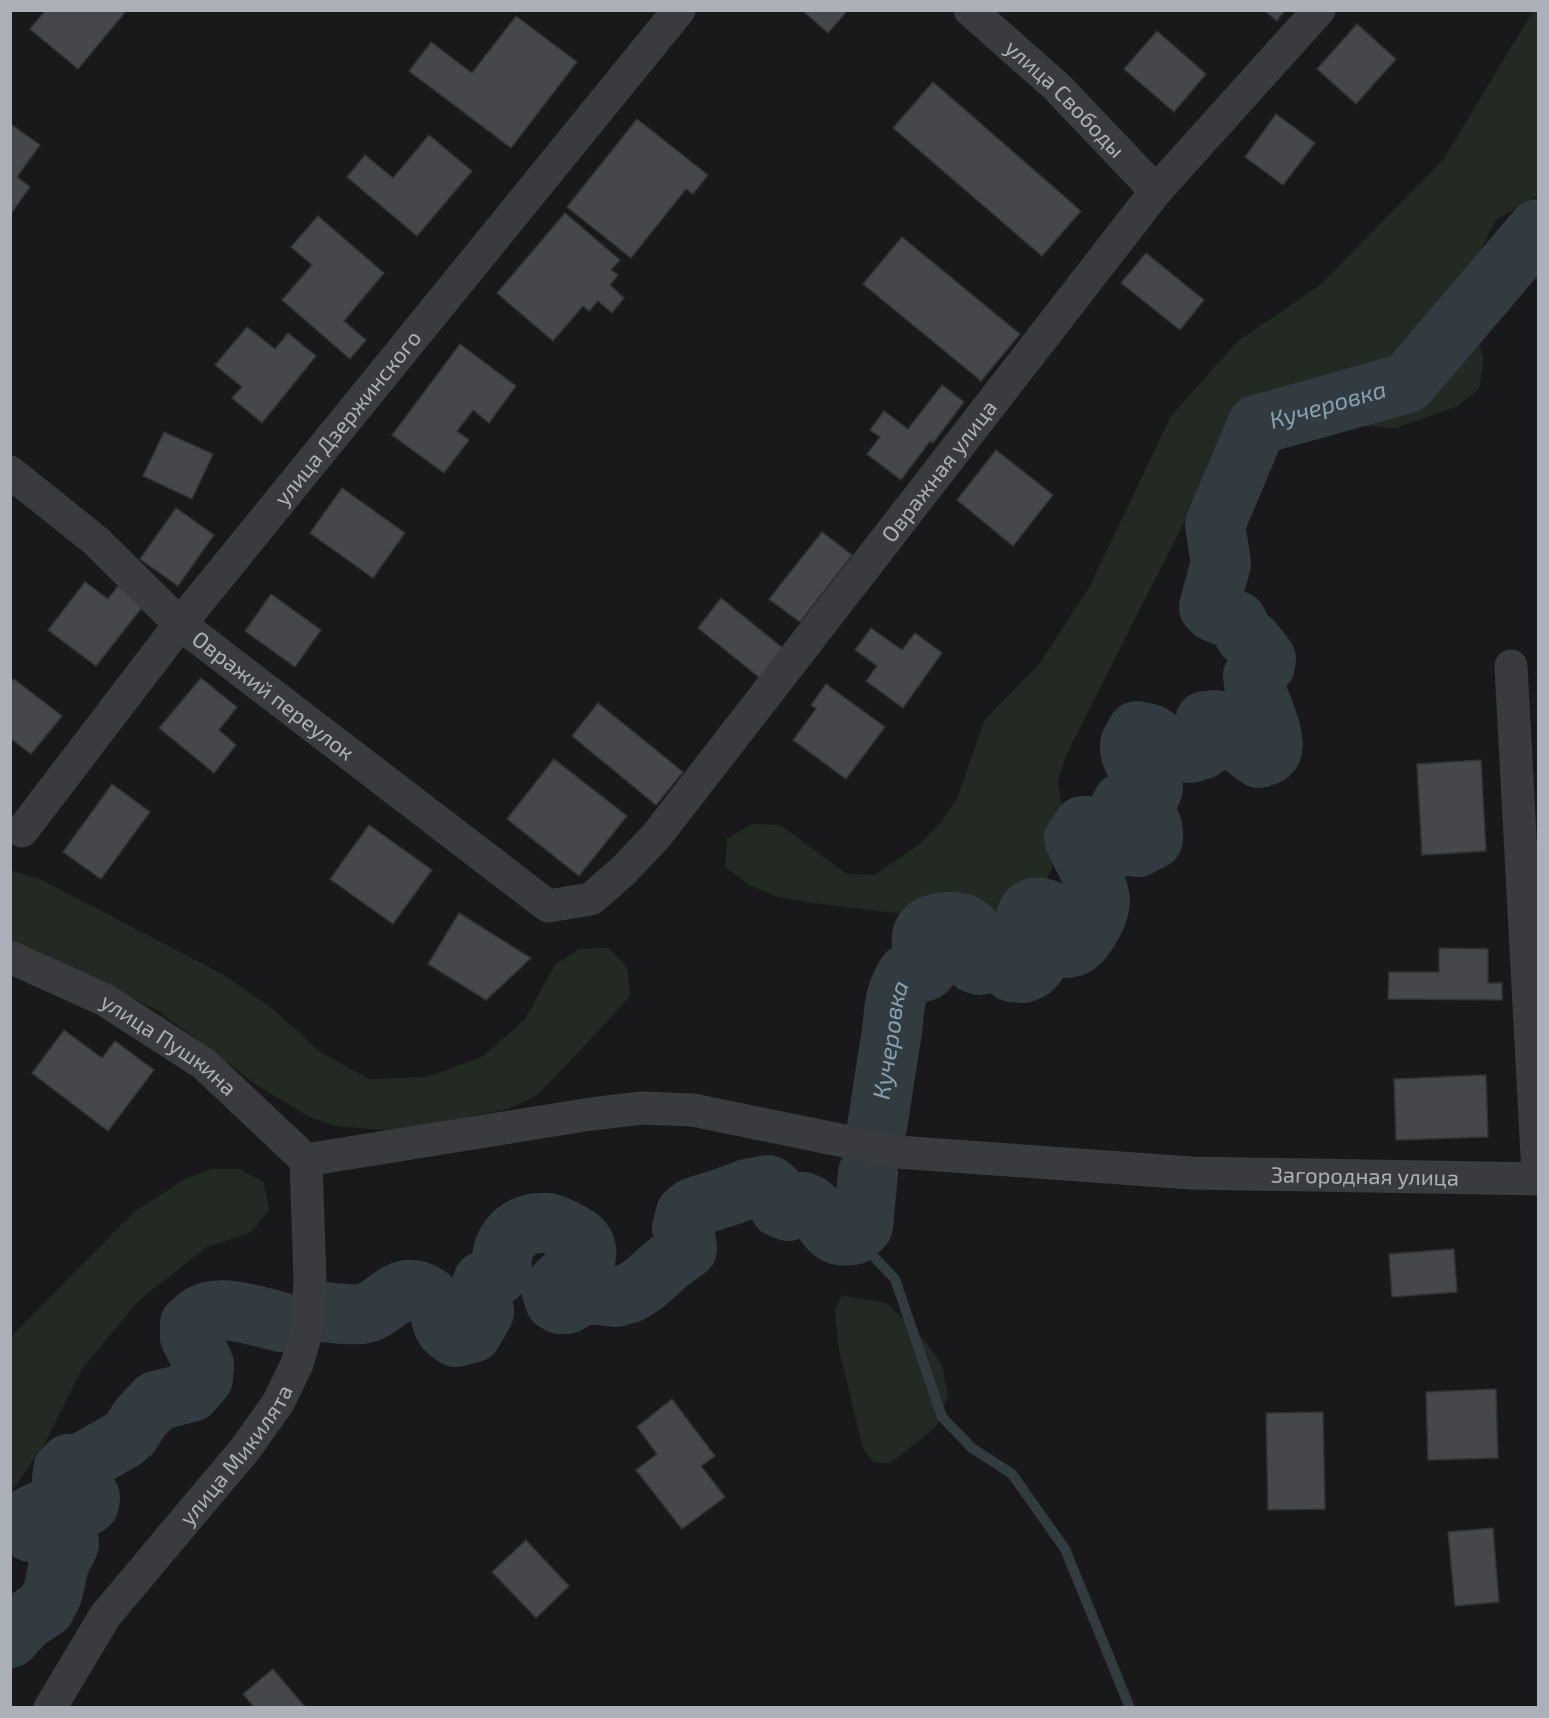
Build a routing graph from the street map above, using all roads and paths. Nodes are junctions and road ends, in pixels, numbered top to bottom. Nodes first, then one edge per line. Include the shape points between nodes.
1 (679, 10) edge
2 (970, 10) edge
3 (1319, 10) edge
4 (1156, 191) junction
5 (10, 472) edge
6 (180, 624) junction
7 (1511, 666) dead end
8 (22, 831) dead end
9 (548, 906) joint
10 (10, 957) edge
11 (306, 1160) junction
12 (1539, 1174) edge
13 (1539, 1179) edge
14 (51, 1707) edge

1 - 6 street, улица Дзержинского
2 - 4 street, улица Свободы via 1056,86
3 - 4 street, Овражная улица
4 - 9 street, Овражная улица via 657,835 591,899
5 - 6 street, Овражий переулок via 96,540
6 - 8 street, улица Дзержинского
6 - 9 street, Овражий переулок
7 - 12 street
10 - 11 street, улица Пушкина via 105,1000 204,1064
11 - 13 street, Загородная улица via 642,1108 693,1110 898,1152 1191,1173
11 - 14 street, улица Микилята via 310,1281 307,1330 297,1364 278,1403 246,1448 105,1616

